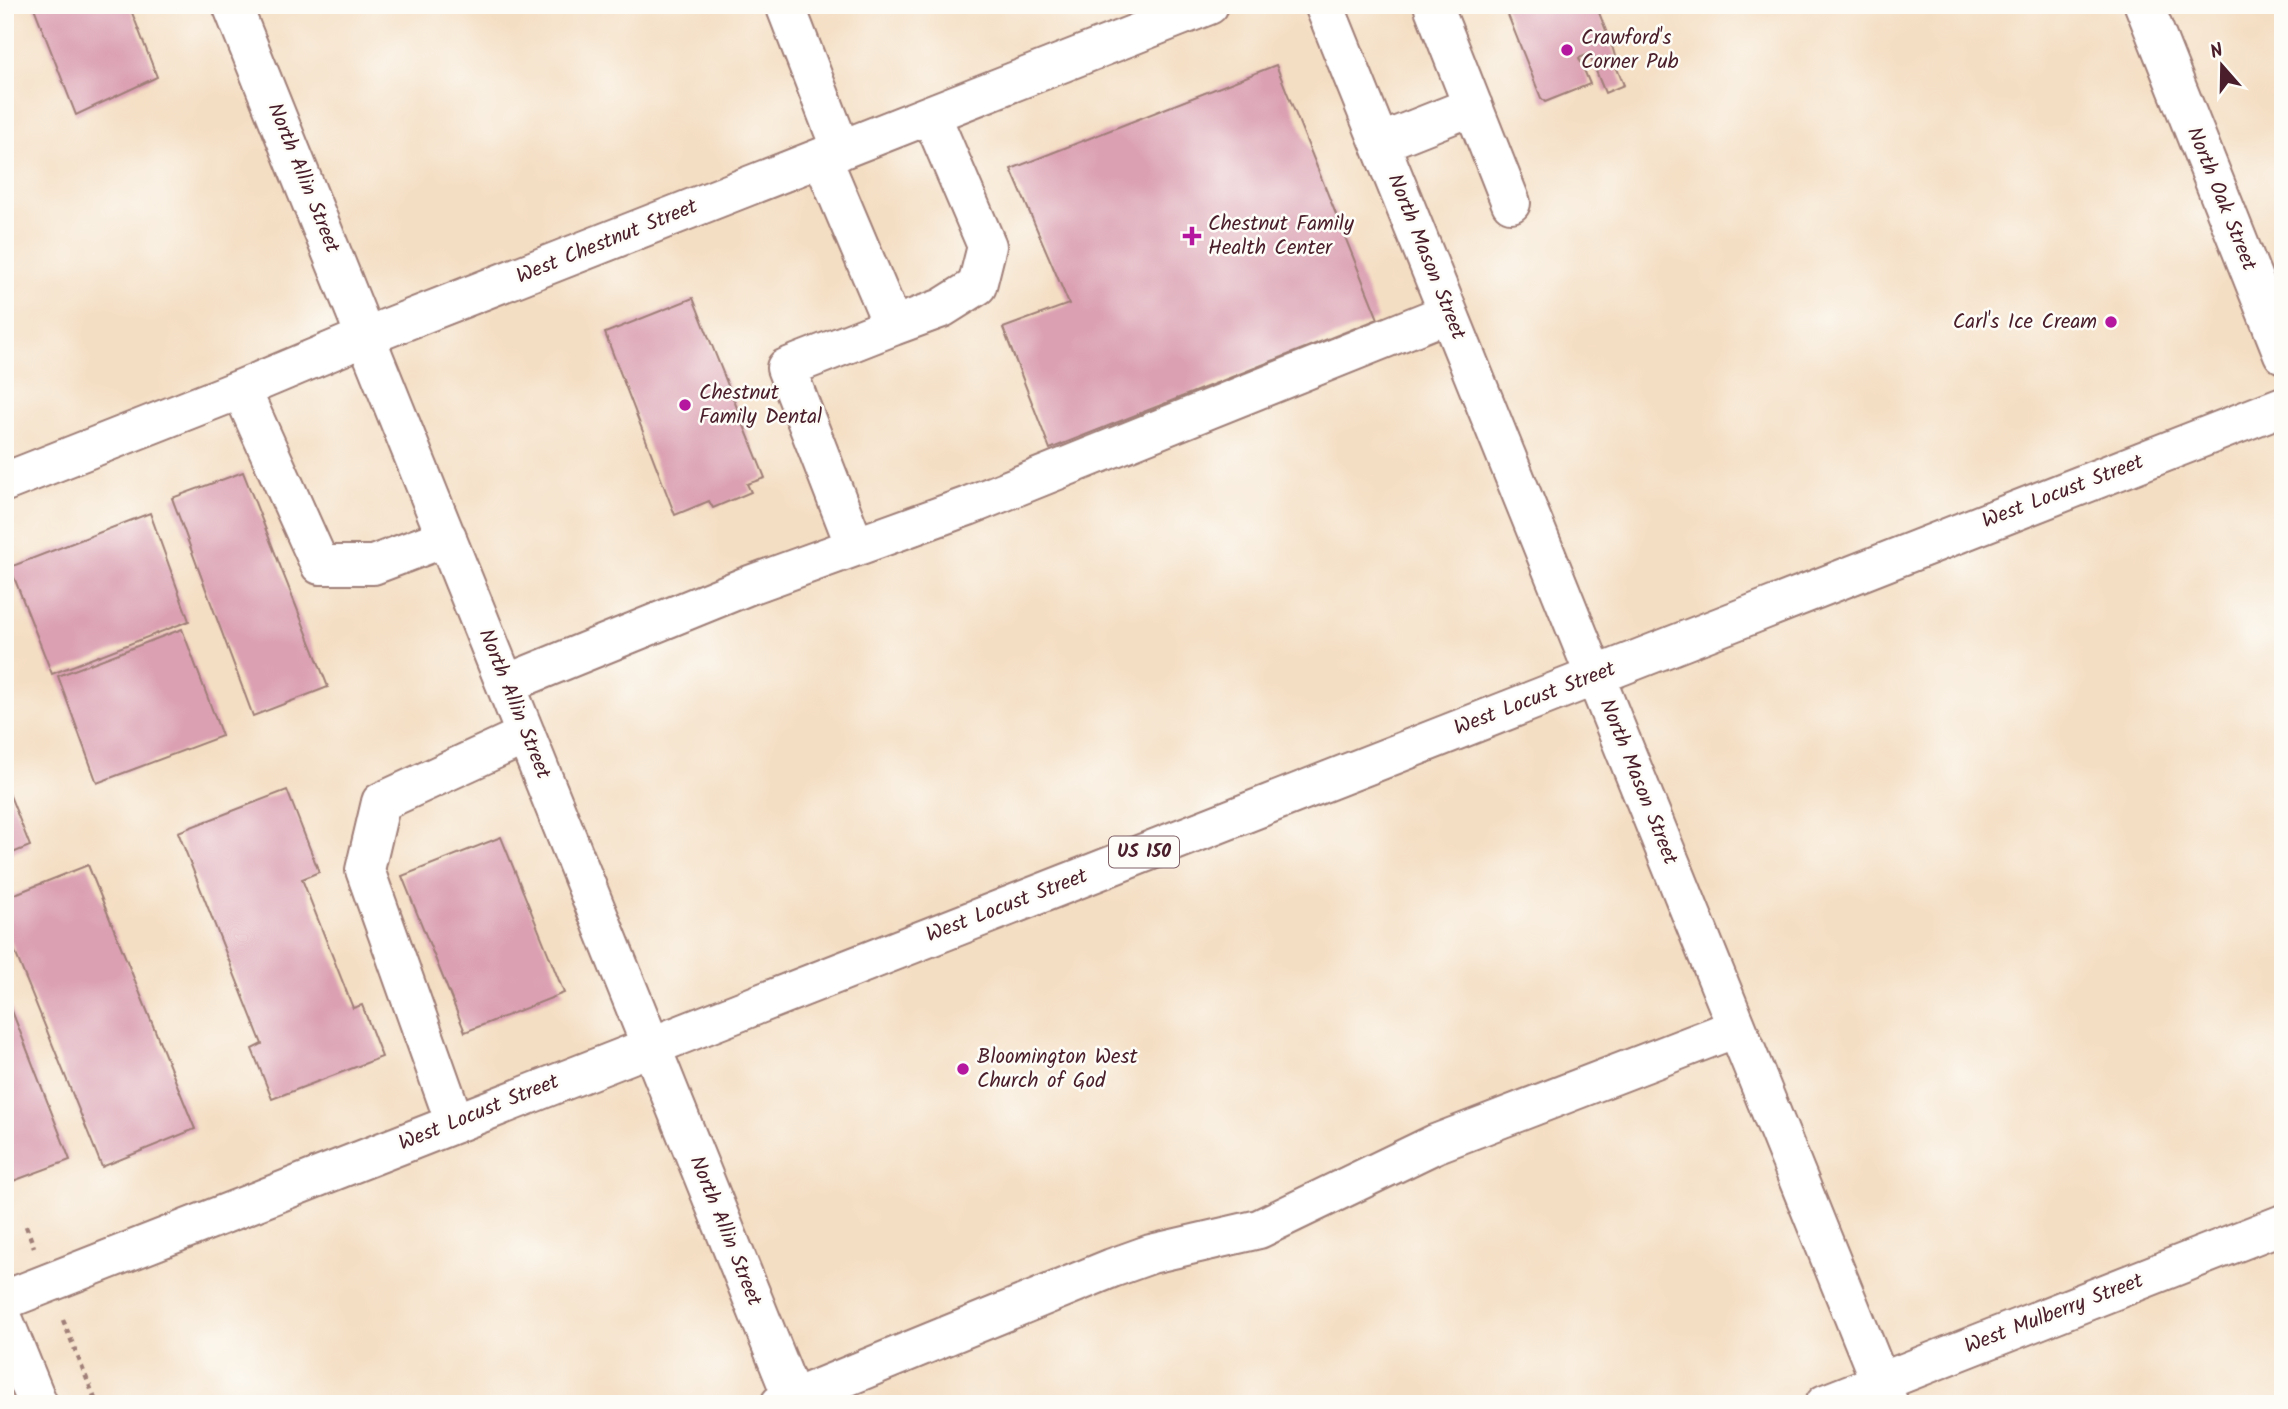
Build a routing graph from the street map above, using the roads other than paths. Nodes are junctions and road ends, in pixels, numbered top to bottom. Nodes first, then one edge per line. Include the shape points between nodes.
1 (233, 5) edge
2 (785, 5) edge
3 (1209, 5) edge
4 (1324, 5) edge
5 (2144, 5) edge
6 (1434, 8) dead end
7 (1163, 14) edge
8 (1473, 106) junction
9 (931, 115) junction
10 (1380, 143) junction
11 (832, 154) junction
12 (1511, 203) dead end
13 (1448, 313) junction
14 (893, 326) junction
15 (367, 337) junction
16 (2283, 354) edge
17 (241, 389) junction
18 (2283, 406) edge
19 (5, 482) edge
20 (447, 537) junction
21 (855, 545) junction
22 (1596, 675) junction
23 (506, 684) junction
24 (526, 735) junction
25 (1736, 1028) junction
26 (650, 1045) junction
27 (455, 1123) junction
28 (2283, 1224) edge
29 (5, 1300) edge
30 (5, 1323) edge
31 (1885, 1393) edge
32 (789, 1402) edge
33 (38, 1404) edge
34 (1825, 1404) edge

1 - 15 street, North Allin Street
2 - 11 street
3 - 7 street, West Chestnut Street
4 - 10 street, North Mason Street
5 - 16 street, North Oak Street
6 - 8 street
7 - 9 street, West Chestnut Street
8 - 10 street
8 - 12 street
9 - 11 street, West Chestnut Street
9 - 14 street via 986,246 977,286 942,308
10 - 13 street, North Mason Street
11 - 14 street
11 - 15 street, West Chestnut Street
13 - 21 street via 968,506
13 - 22 street, North Mason Street
14 - 21 street via 786,368
15 - 17 street, West Chestnut Street
15 - 20 street, North Allin Street
17 - 19 street, West Chestnut Street
17 - 20 street via 320,565 373,565
18 - 22 street, West Locust Street / US 150
20 - 23 street, North Allin Street
21 - 23 street
22 - 25 street, North Mason Street
22 - 26 street, West Locust Street / US 150
23 - 24 street, North Allin Street
24 - 26 street, North Allin Street
24 - 27 street via 381,802 365,870
25 - 31 street, North Mason Street
25 - 32 street via 1435,1144 1259,1229 1151,1254
26 - 27 street, West Locust Street / US 150
26 - 32 street, North Allin Street
27 - 29 street, West Locust Street / US 150
28 - 31 street, West Mulberry Street
30 - 33 street
31 - 34 street, West Mulberry Street

